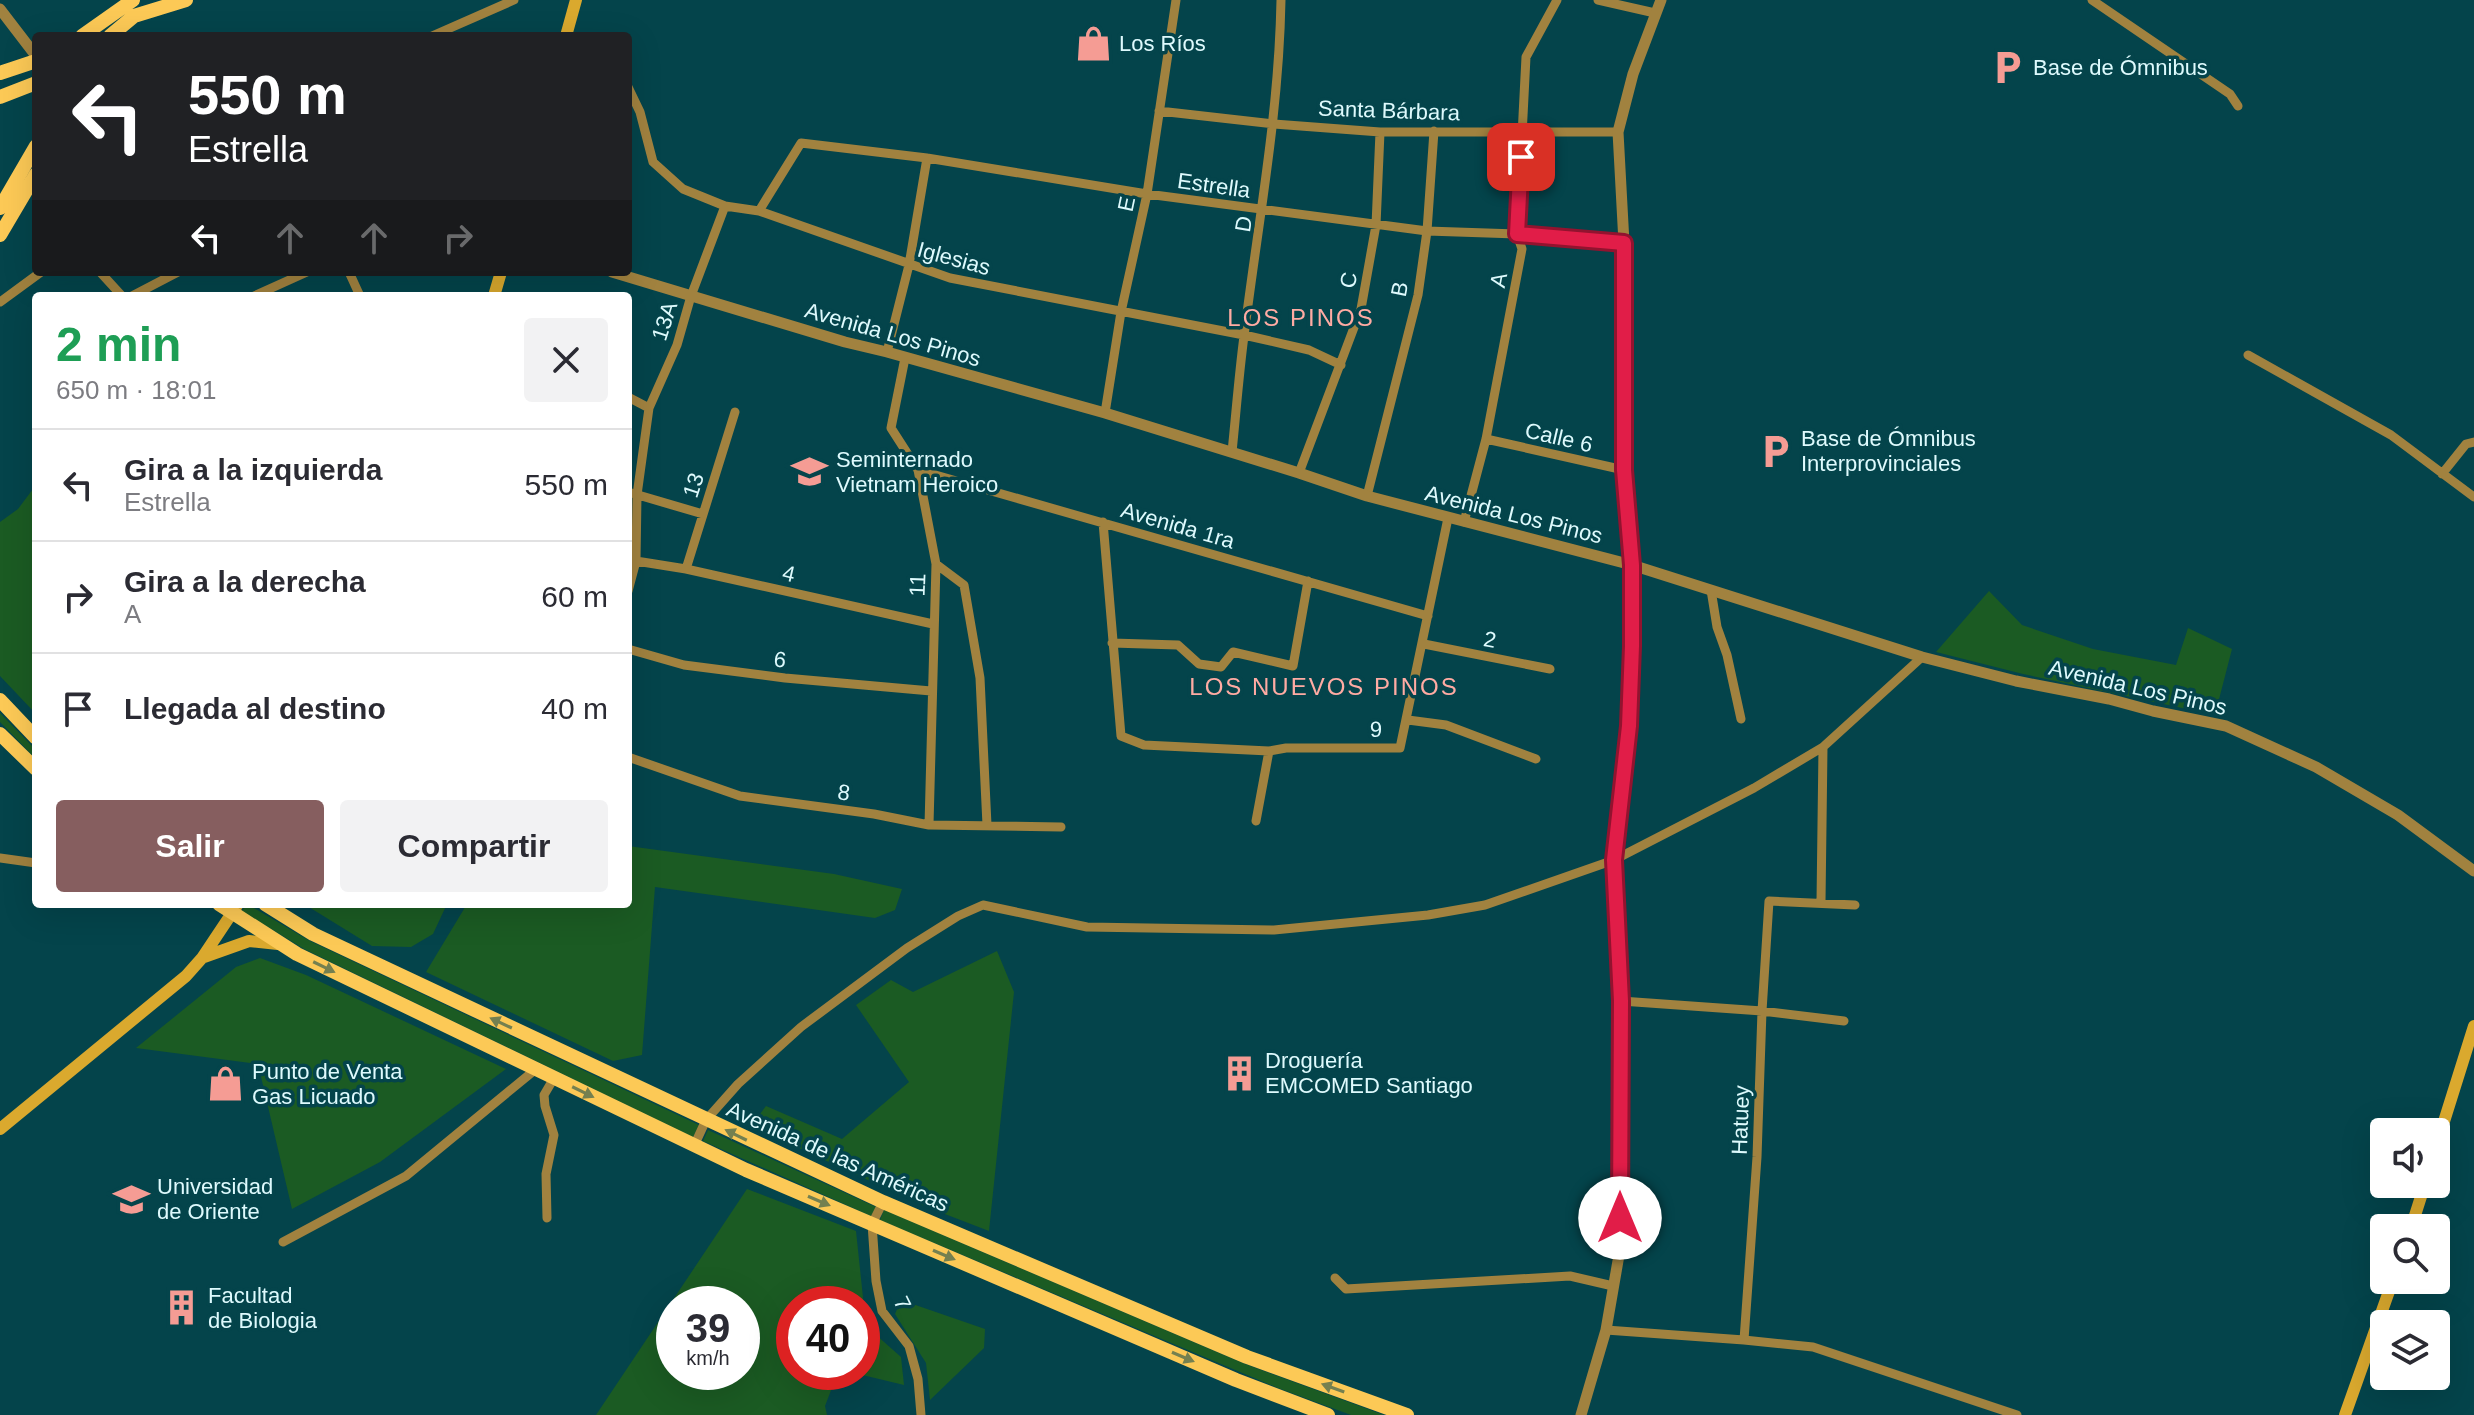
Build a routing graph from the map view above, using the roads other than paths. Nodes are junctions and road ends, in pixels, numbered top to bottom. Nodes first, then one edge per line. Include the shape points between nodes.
1 (120, 0) edge
2 (134, 0) edge
3 (186, 0) edge
4 (514, 0) edge
5 (576, 0) edge
6 (1176, 0) edge
7 (1281, 0) edge
8 (1557, 0) edge
9 (1598, 0) edge
10 (1661, 0) edge
11 (2092, 0) edge
12 (0, 9) edge
13 (1655, 13) junction
14 (109, 16) junction
15 (87, 32) edge
16 (101, 32) edge
17 (115, 32) edge
18 (117, 32) edge
19 (441, 32) edge
20 (567, 32) edge
21 (32, 53) edge
22 (32, 61) edge
23 (0, 73) edge
24 (28, 90) edge
25 (632, 95) edge
26 (0, 97) edge
27 (2238, 106) dead end
28 (1159, 111) junction
29 (1274, 124) junction
30 (1434, 131) junction
31 (1380, 132) junction
32 (1523, 132) junction
33 (1618, 132) junction
34 (32, 153) edge
35 (927, 158) junction
36 (32, 181) edge
37 (1147, 194) junction
38 (725, 206) junction
39 (0, 208) edge
40 (1263, 210) junction
41 (759, 211) junction
42 (1376, 225) junction
43 (1427, 231) junction
44 (1517, 234) junction
45 (0, 235) edge
46 (1624, 243) junction
47 (909, 265) junction
48 (36, 276) edge
49 (104, 276) edge
50 (170, 276) edge
51 (298, 276) edge
52 (625, 276) edge
53 (118, 292) edge
54 (140, 292) edge
55 (263, 292) edge
56 (691, 296) junction
57 (0, 302) edge
58 (1121, 312) junction
59 (1244, 335) junction
60 (887, 352) junction
61 (2248, 355) dead end
62 (905, 358) junction
63 (1341, 365) junction
64 (632, 399) edge
65 (649, 408) junction
66 (735, 412) dead end
67 (1105, 413) junction
68 (1486, 439) junction
69 (2474, 442) edge
70 (1232, 452) junction
71 (918, 470) junction
72 (1624, 470) junction
73 (1299, 473) junction
74 (2442, 474) junction
75 (632, 494) edge
76 (1367, 496) junction
77 (2474, 497) edge
78 (703, 514) junction
79 (1448, 518) junction
80 (1103, 522) junction
81 (1464, 522) junction
82 (636, 561) junction
83 (936, 564) junction
84 (1632, 565) junction
85 (686, 569) junction
86 (632, 576) edge
87 (1308, 581) junction
88 (1711, 590) junction
89 (1428, 616) junction
90 (933, 624) junction
91 (1112, 643) junction
92 (1424, 644) junction
93 (632, 650) edge
94 (1922, 657) junction
95 (1550, 669) dead end
96 (931, 691) junction
97 (0, 700) edge
98 (1741, 719) dead end
99 (1408, 720) junction
100 (0, 734) edge
101 (32, 734) edge
102 (1823, 747) junction
103 (1269, 751) junction
104 (632, 758) edge
105 (1536, 759) dead end
106 (32, 765) edge
107 (1256, 821) dead end
108 (929, 825) junction
109 (987, 825) junction
110 (1061, 827) dead end
111 (0, 858) edge
112 (1614, 860) junction
113 (32, 862) edge
114 (2474, 871) edge
115 (1821, 902) junction
116 (1855, 905) dead end
117 (271, 908) edge
118 (235, 909) edge
119 (278, 944) junction
120 (202, 958) junction
121 (1621, 1001) junction
122 (1762, 1011) junction
123 (1844, 1021) dead end
124 (2473, 1032) edge
125 (536, 1069) junction
126 (554, 1078) junction
127 (2445, 1118) edge
128 (706, 1120) junction
129 (0, 1129) edge
130 (694, 1146) junction
131 (883, 1202) junction
132 (547, 1218) dead end
133 (872, 1224) junction
134 (283, 1242) dead end
135 (1335, 1278) dead end
136 (1613, 1286) junction
137 (2388, 1294) edge
138 (1606, 1330) junction
139 (1744, 1340) junction
140 (2009, 1414) edge
141 (921, 1415) edge
142 (1328, 1415) edge
143 (1407, 1415) edge
144 (1581, 1415) edge
145 (2345, 1415) edge

1 - 14 main road
2 - 14 main road
2 - 17 main road
3 - 18 main road via 145,10
4 - 19 street
5 - 20 main road
6 - 28 street, E
7 - 29 street, D
8 - 32 street, A via 1526,57
9 - 13 street
10 - 13 street
11 - 27 street via 2230,94
12 - 21 street
13 - 33 street
14 - 15 main road
14 - 16 main road
22 - 23 main road
24 - 26 main road
25 - 38 street, Iglesias via 653,162 683,189
28 - 29 street, Santa Bárbara
28 - 37 street, E
29 - 31 street, Santa Bárbara
29 - 40 street, D
30 - 31 street, Santa Bárbara
30 - 32 street, Santa Bárbara
30 - 43 street, B
31 - 42 street, C
32 - 33 street, Santa Bárbara
32 - 44 street, A
33 - 46 street
34 - 39 main road
35 - 37 street, Estrella
35 - 41 street, Estrella via 801,143
35 - 47 street
36 - 45 main road
37 - 40 street, Estrella
37 - 58 street, E
38 - 41 street, Iglesias
38 - 56 street
40 - 42 street, Estrella
40 - 59 street, D
41 - 47 street, Iglesias
42 - 43 street, Estrella
42 - 63 street, C via 1361,309
43 - 44 street, Estrella
43 - 76 street, B via 1418,295
44 - 46 street, Estrella
44 - 68 street, A via 1522,249
46 - 72 street
47 - 58 street, Iglesias
47 - 60 street
48 - 57 street
49 - 53 street
50 - 54 street
51 - 55 street
52 - 56 street, Avenida Los Pinos
56 - 60 street, Avenida Los Pinos
56 - 65 street, 13A via 677,345
58 - 59 street, Iglesias
58 - 67 street, E
59 - 63 street, Iglesias via 1309,350
59 - 70 street, D
60 - 62 street, Avenida Los Pinos
61 - 74 street via 2391,435
62 - 67 street, Avenida Los Pinos
62 - 71 street, 11 via 891,428
63 - 73 street, C
64 - 65 street
65 - 75 street, 13A
66 - 78 street, 13
67 - 70 street, Avenida Los Pinos
68 - 72 street, Calle 6
68 - 81 street, A
69 - 74 street via 2466,444
70 - 73 street, Avenida Los Pinos
71 - 80 street, Avenida 1ra
71 - 83 street, 11
72 - 84 street
73 - 76 street, Avenida Los Pinos
74 - 77 street
75 - 78 street
75 - 82 street, 13A
76 - 79 street, Avenida Los Pinos
78 - 85 street, 13
79 - 81 street, Avenida Los Pinos
79 - 89 street, 9
80 - 87 street, Avenida 1ra
80 - 91 street
81 - 84 street, Avenida Los Pinos
82 - 85 street, 4
82 - 86 street, 13A
83 - 90 street, 11
83 - 109 street via 964,585 980,678
84 - 88 street, Avenida Los Pinos
84 - 112 street via 1629,726
85 - 90 street, 4
87 - 89 street, Avenida 1ra
87 - 91 street via 1293,666 1233,652 1221,667 1199,664 1178,645
88 - 94 street, Avenida Los Pinos
88 - 98 street
89 - 92 street, 9
90 - 96 street, 11
91 - 103 street, 9 via 1121,736 1144,745
92 - 95 street, 2
92 - 99 street, 9
93 - 96 street, 6 via 684,665
94 - 102 street
94 - 114 street, Avenida Los Pinos via 2226,726 2316,767 2398,815
96 - 108 street, 11
97 - 101 main road
99 - 103 street, 9 via 1400,748
99 - 105 street via 1446,725
100 - 106 main road
102 - 112 street
102 - 115 street
103 - 107 street
104 - 108 street, 8 via 740,796
108 - 109 street, 8
109 - 110 street, 8
111 - 113 street
112 - 121 street
112 - 128 street via 1485,905 1274,930 1087,927 983,905 907,948 801,1027
115 - 116 street
115 - 122 street, Hatuey via 1769,901
128 -> 117 main road, Avenida de las Américas via 313,934
118 - 119 main road
118 - 120 main road
119 - 120 main road via 249,941
119 -> 125 main road
120 - 129 main road
121 - 122 street
121 - 136 street via 1619,1255
122 - 123 street
122 - 139 street, Hatuey
124 - 127 main road
125 - 126 main road
125 - 134 street via 406,1176
126 -> 130 main road
126 - 132 street via 544,1095 554,1135 546,1174
128 - 130 street
131 -> 128 main road, Avenida de las Américas
130 -> 133 main road
131 - 133 street
143 -> 131 main road, Avenida de las Américas via 1247,1357
133 - 141 street, 7 via 882,1311 909,1346
133 -> 142 main road
135 - 136 street via 1346,1289 1570,1276
136 - 138 street
137 - 145 main road
138 - 139 street
138 - 144 street
139 - 140 street via 1813,1347

